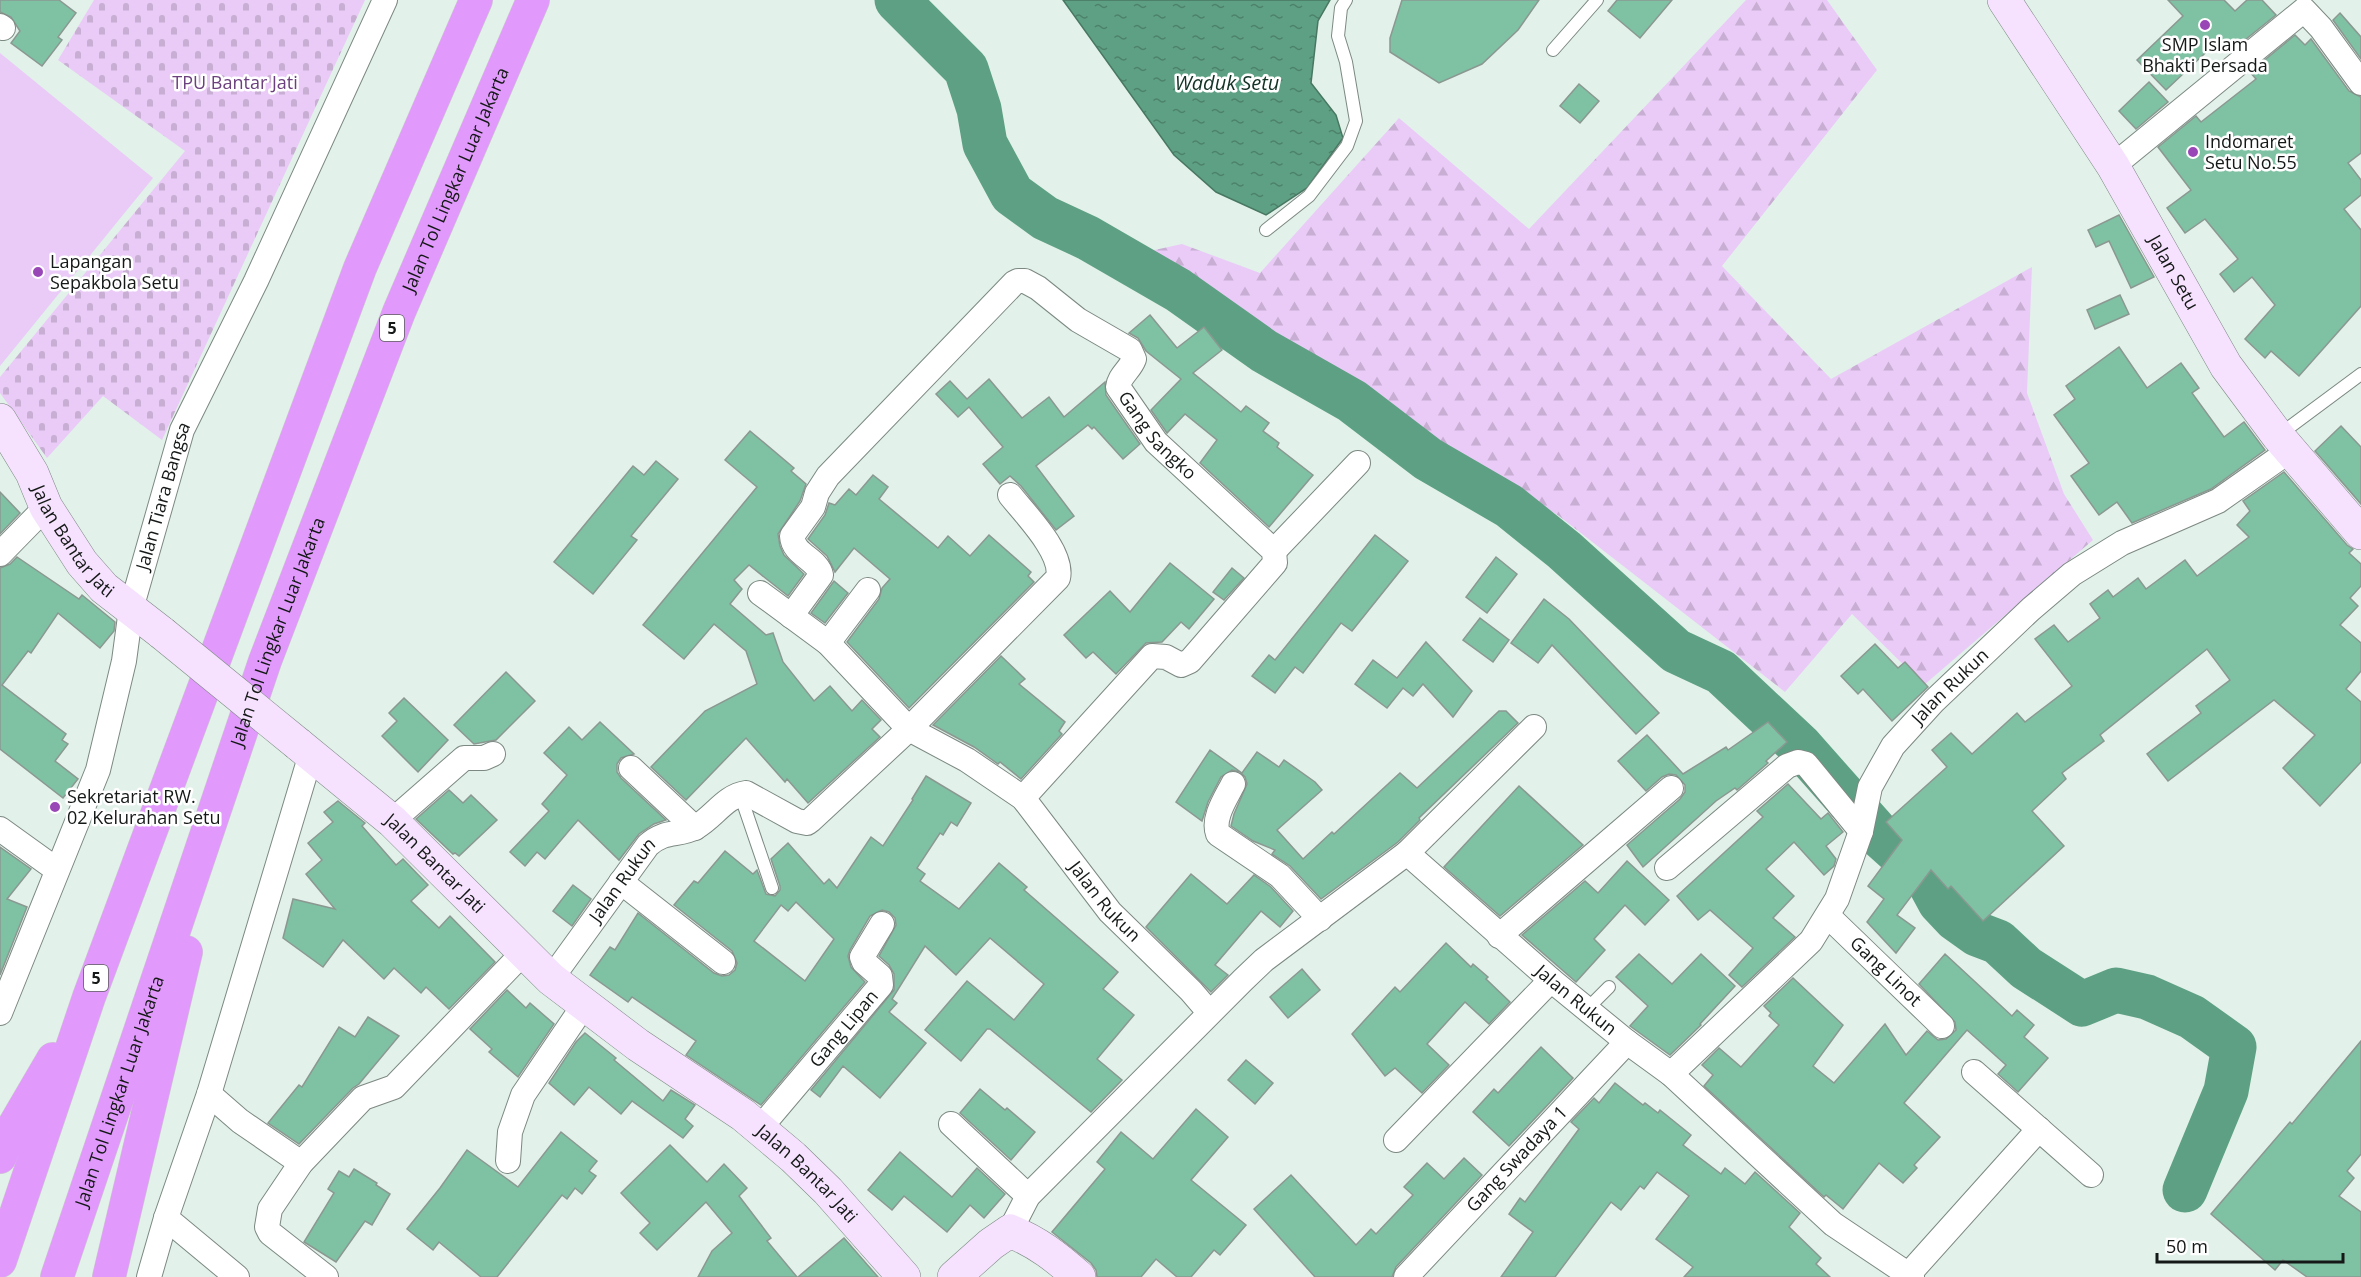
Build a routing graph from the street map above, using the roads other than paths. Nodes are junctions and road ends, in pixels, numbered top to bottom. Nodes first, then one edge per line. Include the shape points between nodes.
1 (385, 0) edge
2 (476, 0) edge
3 (533, 0) edge
4 (1346, 0) edge
5 (1597, 0) edge
6 (2004, 0) edge
7 (2298, 5) edge
8 (1553, 50) dead end
9 (2361, 83) edge
10 (2113, 166) junction
11 (1266, 230) dead end
12 (2361, 374) edge
13 (0, 420) edge
14 (2284, 443) junction
15 (1358, 463) dead end
16 (1010, 495) dead end
17 (46, 507) junction
18 (2361, 533) edge
19 (1274, 551) junction
20 (0, 554) edge
21 (868, 590) dead end
22 (760, 593) dead end
23 (131, 609) junction
24 (791, 616) junction
25 (828, 643) junction
26 (1534, 727) dead end
27 (909, 729) junction
28 (305, 749) junction
29 (234, 751) junction
30 (493, 754) dead end
31 (632, 768) dead end
32 (1233, 784) dead end
33 (1671, 788) dead end
34 (740, 794) junction
35 (1023, 798) junction
36 (392, 821) junction
37 (1862, 826) junction
38 (695, 828) junction
39 (0, 829) edge
40 (1407, 853) junction
41 (1667, 868) dead end
42 (57, 870) junction
43 (621, 882) junction
44 (772, 888) dead end
45 (1828, 916) junction
46 (1320, 919) junction
47 (882, 924) dead end
48 (1499, 936) junction
49 (524, 952) junction
50 (723, 962) dead end
51 (551, 979) junction
52 (1551, 980) junction
53 (1609, 987) dead end
54 (89, 997) junction
55 (584, 1005) junction
56 (1586, 1010) junction
57 (1209, 1012) junction
58 (0, 1013) edge
59 (1942, 1026) dead end
60 (1627, 1042) junction
61 (1974, 1072) dead end
62 (1671, 1074) junction
63 (209, 1094) junction
64 (951, 1124) dead end
65 (760, 1128) junction
66 (2039, 1129) junction
67 (1396, 1140) dead end
68 (0, 1157) edge
69 (508, 1161) dead end
70 (301, 1163) junction
71 (2091, 1175) dead end
72 (1028, 1196) junction
73 (166, 1218) junction
74 (1010, 1231) junction
75 (0, 1261) edge
76 (1910, 1276) edge
77 (57, 1277) edge
78 (109, 1277) edge
79 (149, 1277) edge
80 (237, 1277) edge
81 (326, 1277) edge
82 (904, 1277) edge
83 (954, 1277) edge
84 (1079, 1277) edge
85 (1406, 1277) edge

1 - 23 street, Jalan Tiara Bangsa via 256,281 182,430
2 - 54 highway, 5 via 360,268
3 - 29 highway, Jalan Tol Lingkar Luar Jakarta / 5 via 399,312
4 - 11 lane via 1341,8 1338,36 1356,121 1347,146 1309,196
5 - 8 lane
6 - 10 street, Jalan Setu
7 - 9 street via 2321,28
7 - 10 street
10 - 14 street, Jalan Setu via 2226,366
12 - 14 lane
13 - 17 street, Jalan Bantar Jati via 33,473
14 - 18 street, Jalan Setu
14 - 37 street, Jalan Rukun via 2218,501 2122,543 2072,574 2031,609 1893,746 1870,787
15 - 19 street
16 - 27 street via 1054,552 1058,578
17 - 20 street
17 - 23 street, Jalan Bantar Jati via 94,577
19 - 24 street, Gang Sangko via 1156,442 1118,387 1134,358 1130,350 1078,320 1038,288 1017,280 822,484 813,507 792,536 800,552 821,575
19 - 35 street via 1276,558 1271,570 1190,661 1180,664 1152,656
21 - 25 street
22 - 24 street, Jalan Rukun
23 - 28 street, Jalan Bantar Jati, bridge
23 - 42 street, Jalan Tiara Bangsa via 124,661 98,770
24 - 25 street, Jalan Rukun
25 - 27 street, Jalan Rukun
26 - 40 street
27 - 34 street via 807,822 798,821 752,794
27 - 35 street, Jalan Rukun via 967,760
28 - 36 street, Jalan Bantar Jati
28 - 63 street
29 - 77 highway, Jalan Tol Lingkar Luar Jakarta / 5
29 - 78 highway
30 - 36 street via 464,758
31 - 38 street
32 - 46 street via 1218,815 1218,834 1280,876
33 - 48 street
34 - 38 street, Jalan Rukun
34 - 44 lane
35 - 57 street, Jalan Rukun via 1110,912
36 - 49 street, Jalan Bantar Jati
37 - 41 street via 1806,764 1798,762 1787,766
37 - 45 street, Jalan Rukun
38 - 43 street, Jalan Rukun via 656,838
39 - 42 street
40 - 46 street
40 - 48 street, Jalan Rukun
42 - 58 street, Jalan Tiara Bangsa
43 - 50 street
43 - 51 street, Jalan Rukun
45 - 59 street, Gang Linot
45 - 62 street, Jalan Rukun via 1811,941
46 - 57 street via 1264,960
47 - 65 street, Gang Lipan via 862,957 880,976 881,985
48 - 52 street, Jalan Rukun
49 - 51 street, Jalan Bantar Jati
49 - 70 street via 394,1087 363,1098
51 - 55 street, Jalan Bantar Jati
52 - 56 street, Jalan Rukun
52 - 67 street
53 - 56 lane
54 - 68 highway via 11,1131
54 - 75 highway, 5
55 - 65 street, Jalan Bantar Jati
55 - 69 street via 523,1095 510,1132
56 - 60 street, Jalan Rukun
57 - 72 street
60 - 62 street, Jalan Rukun
60 - 85 street, Gang Swadaya 1
61 - 66 street
62 - 76 street, Jalan Rukun via 1833,1224
63 - 70 street
63 - 73 street
64 - 72 street
65 - 82 street, Jalan Bantar Jati via 828,1191
66 - 71 street
66 - 76 street
70 - 81 street via 274,1200 267,1227 276,1240
72 - 74 street
73 - 79 street
73 - 80 street
74 - 83 street
74 - 84 street via 1050,1251

